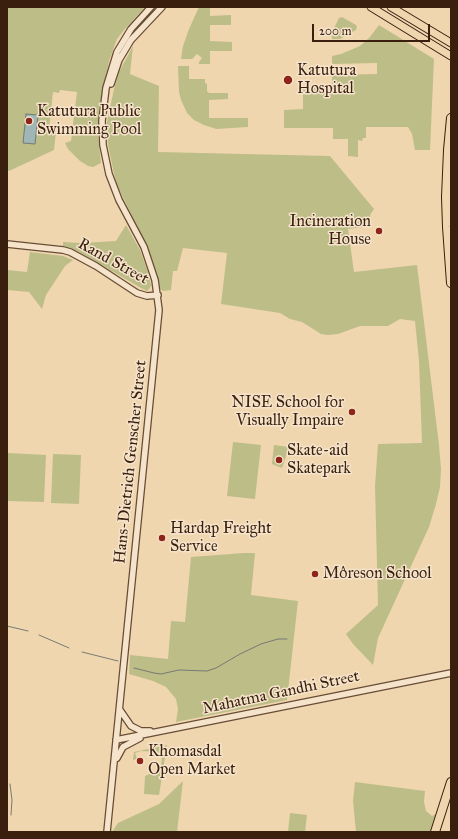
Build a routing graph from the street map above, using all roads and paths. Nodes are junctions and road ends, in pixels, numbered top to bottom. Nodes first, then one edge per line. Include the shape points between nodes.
1 (151, 7) edge
2 (162, 7) edge
3 (371, 7) edge
4 (391, 7) edge
5 (451, 43) edge
6 (451, 56) edge
7 (103, 105) junction
8 (451, 118) edge
9 (7, 244) edge
10 (451, 282) edge
11 (158, 295) junction
12 (451, 673) edge
13 (120, 710) junction
14 (161, 731) junction
15 (116, 740) junction
16 (114, 766) junction
17 (451, 782) edge
18 (107, 832) edge
19 (435, 832) edge

1 - 7 street, Hans-Dietrich Genscher Street via 131,29 117,52
2 - 7 street, Hans-Dietrich Genscher Street via 135,34 124,50
3 - 6 main road
4 - 5 main road
7 - 11 street, Hans-Dietrich Genscher Street via 102,135 109,174 119,200 142,243
8 - 10 highway via 446,197
9 - 11 street, Rand Street via 70,252 137,293 147,296
11 - 13 street, Hans-Dietrich Genscher Street via 158,321
12 - 14 street, Mahatma Gandhi Street
13 - 14 street via 136,729
13 - 15 street, Hans-Dietrich Genscher Street
14 - 15 street, Mahatma Gandhi Street
14 - 16 street via 127,744 119,752
15 - 16 street, Hans-Dietrich Genscher Street
16 - 18 street, Hans-Dietrich Genscher Street
17 - 19 highway

